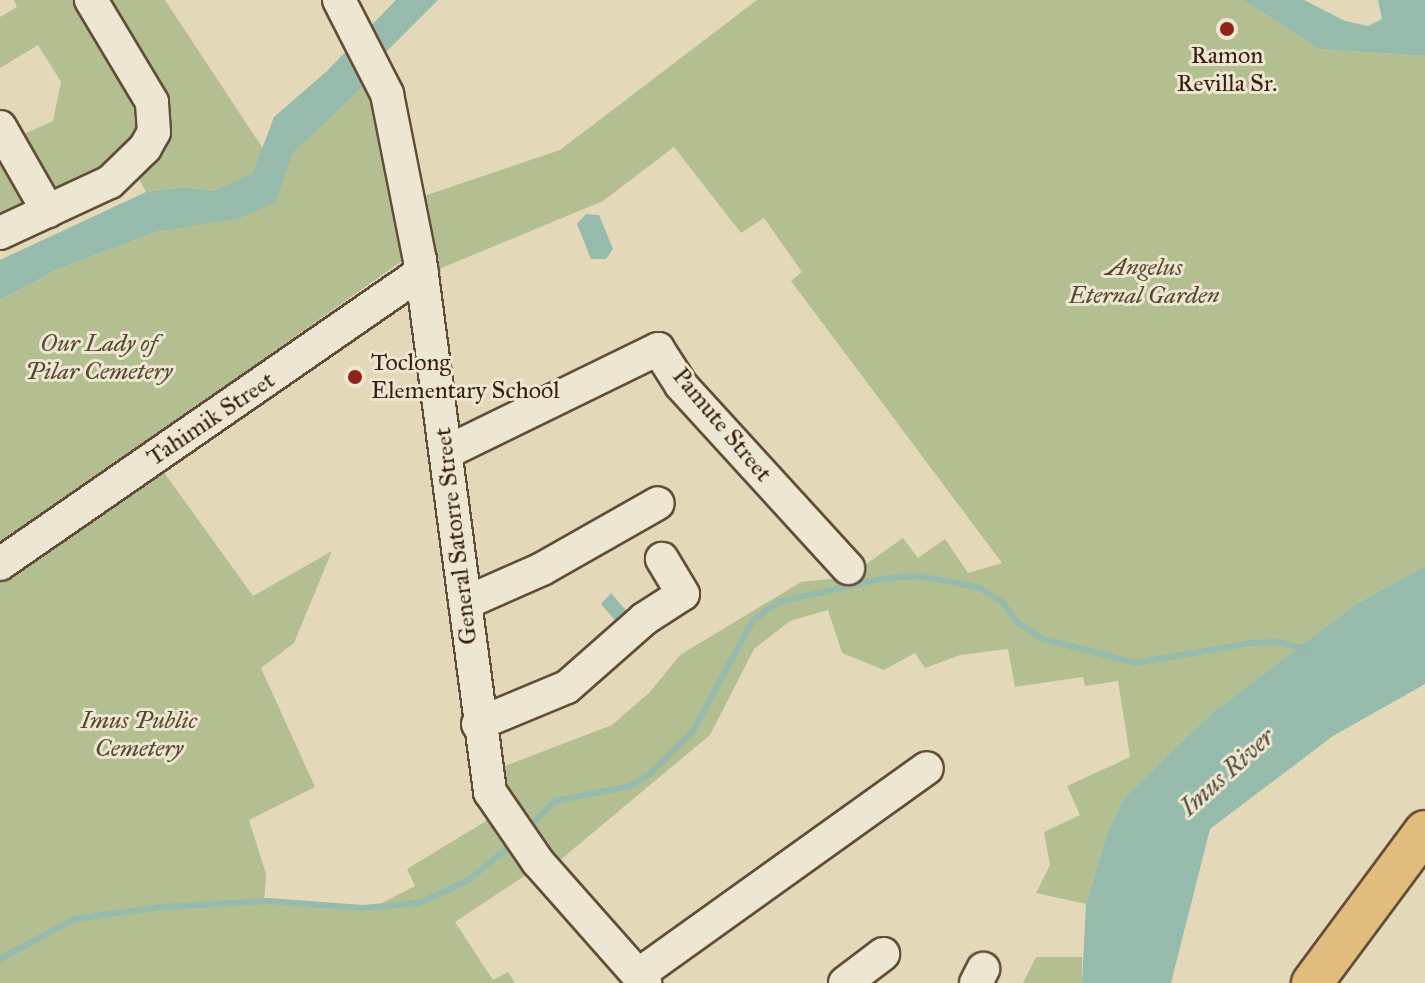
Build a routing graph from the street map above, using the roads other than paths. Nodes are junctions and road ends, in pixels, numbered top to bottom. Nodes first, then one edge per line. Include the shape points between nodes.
1 (91, 0) edge
2 (339, 0) edge
3 (0, 127) edge
4 (48, 211) junction
5 (0, 233) edge
6 (422, 272) junction
7 (447, 452) junction
8 (658, 503) dead end
9 (662, 559) dead end
10 (0, 564) edge
11 (848, 568) dead end
12 (465, 603) junction
13 (478, 724) junction
14 (927, 768) dead end
15 (1425, 831) edge
16 (883, 954) dead end
17 (642, 979) edge
18 (845, 983) edge
19 (1312, 983) edge

1 - 4 street via 152,102 154,132 110,182
2 - 6 street, General Satorre Street via 380,76
3 - 4 street
4 - 5 street
6 - 7 street, General Satorre Street
6 - 10 street, Tahimik Street
7 - 11 street, Pamute Street via 658,349 681,385
7 - 12 street, General Satorre Street
8 - 12 street via 556,562
9 - 13 street via 683,594 644,619 567,687
12 - 13 street, General Satorre Street
13 - 17 street, General Satorre Street via 487,781 503,819
14 - 17 street
15 - 19 main road
16 - 18 street

